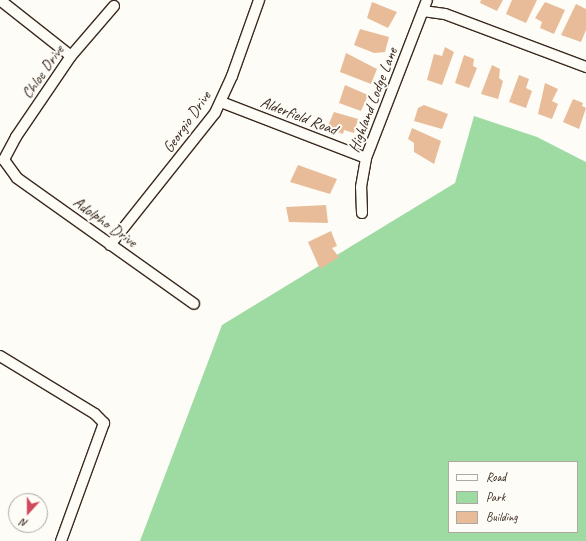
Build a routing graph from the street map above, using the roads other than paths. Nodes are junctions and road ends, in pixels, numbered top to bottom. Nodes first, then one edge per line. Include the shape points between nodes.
1 (0, 0) edge
2 (259, 0) edge
3 (427, 0) edge
4 (114, 6) dead end
5 (423, 10) junction
6 (72, 56) junction
7 (586, 67) edge
8 (221, 102) junction
9 (366, 158) junction
10 (4, 160) joint
11 (362, 213) dead end
12 (110, 245) junction
13 (194, 304) dead end
14 (0, 356) edge
15 (61, 541) edge

1 - 6 street
2 - 8 street, Georgio Drive
3 - 5 street, Highland Lodge Lane
4 - 6 street, Chloe Drive
5 - 7 street via 445,14
5 - 9 street, Highland Lodge Lane
6 - 10 street, Chloe Drive via 16,136
8 - 9 street, Alderfield Road
8 - 12 street, Georgio Drive via 205,128
9 - 11 street, Highland Lodge Lane via 361,187
10 - 12 street, Adolpho Drive via 17,178
12 - 13 street, Adolpho Drive
14 - 15 street via 95,414 104,423

